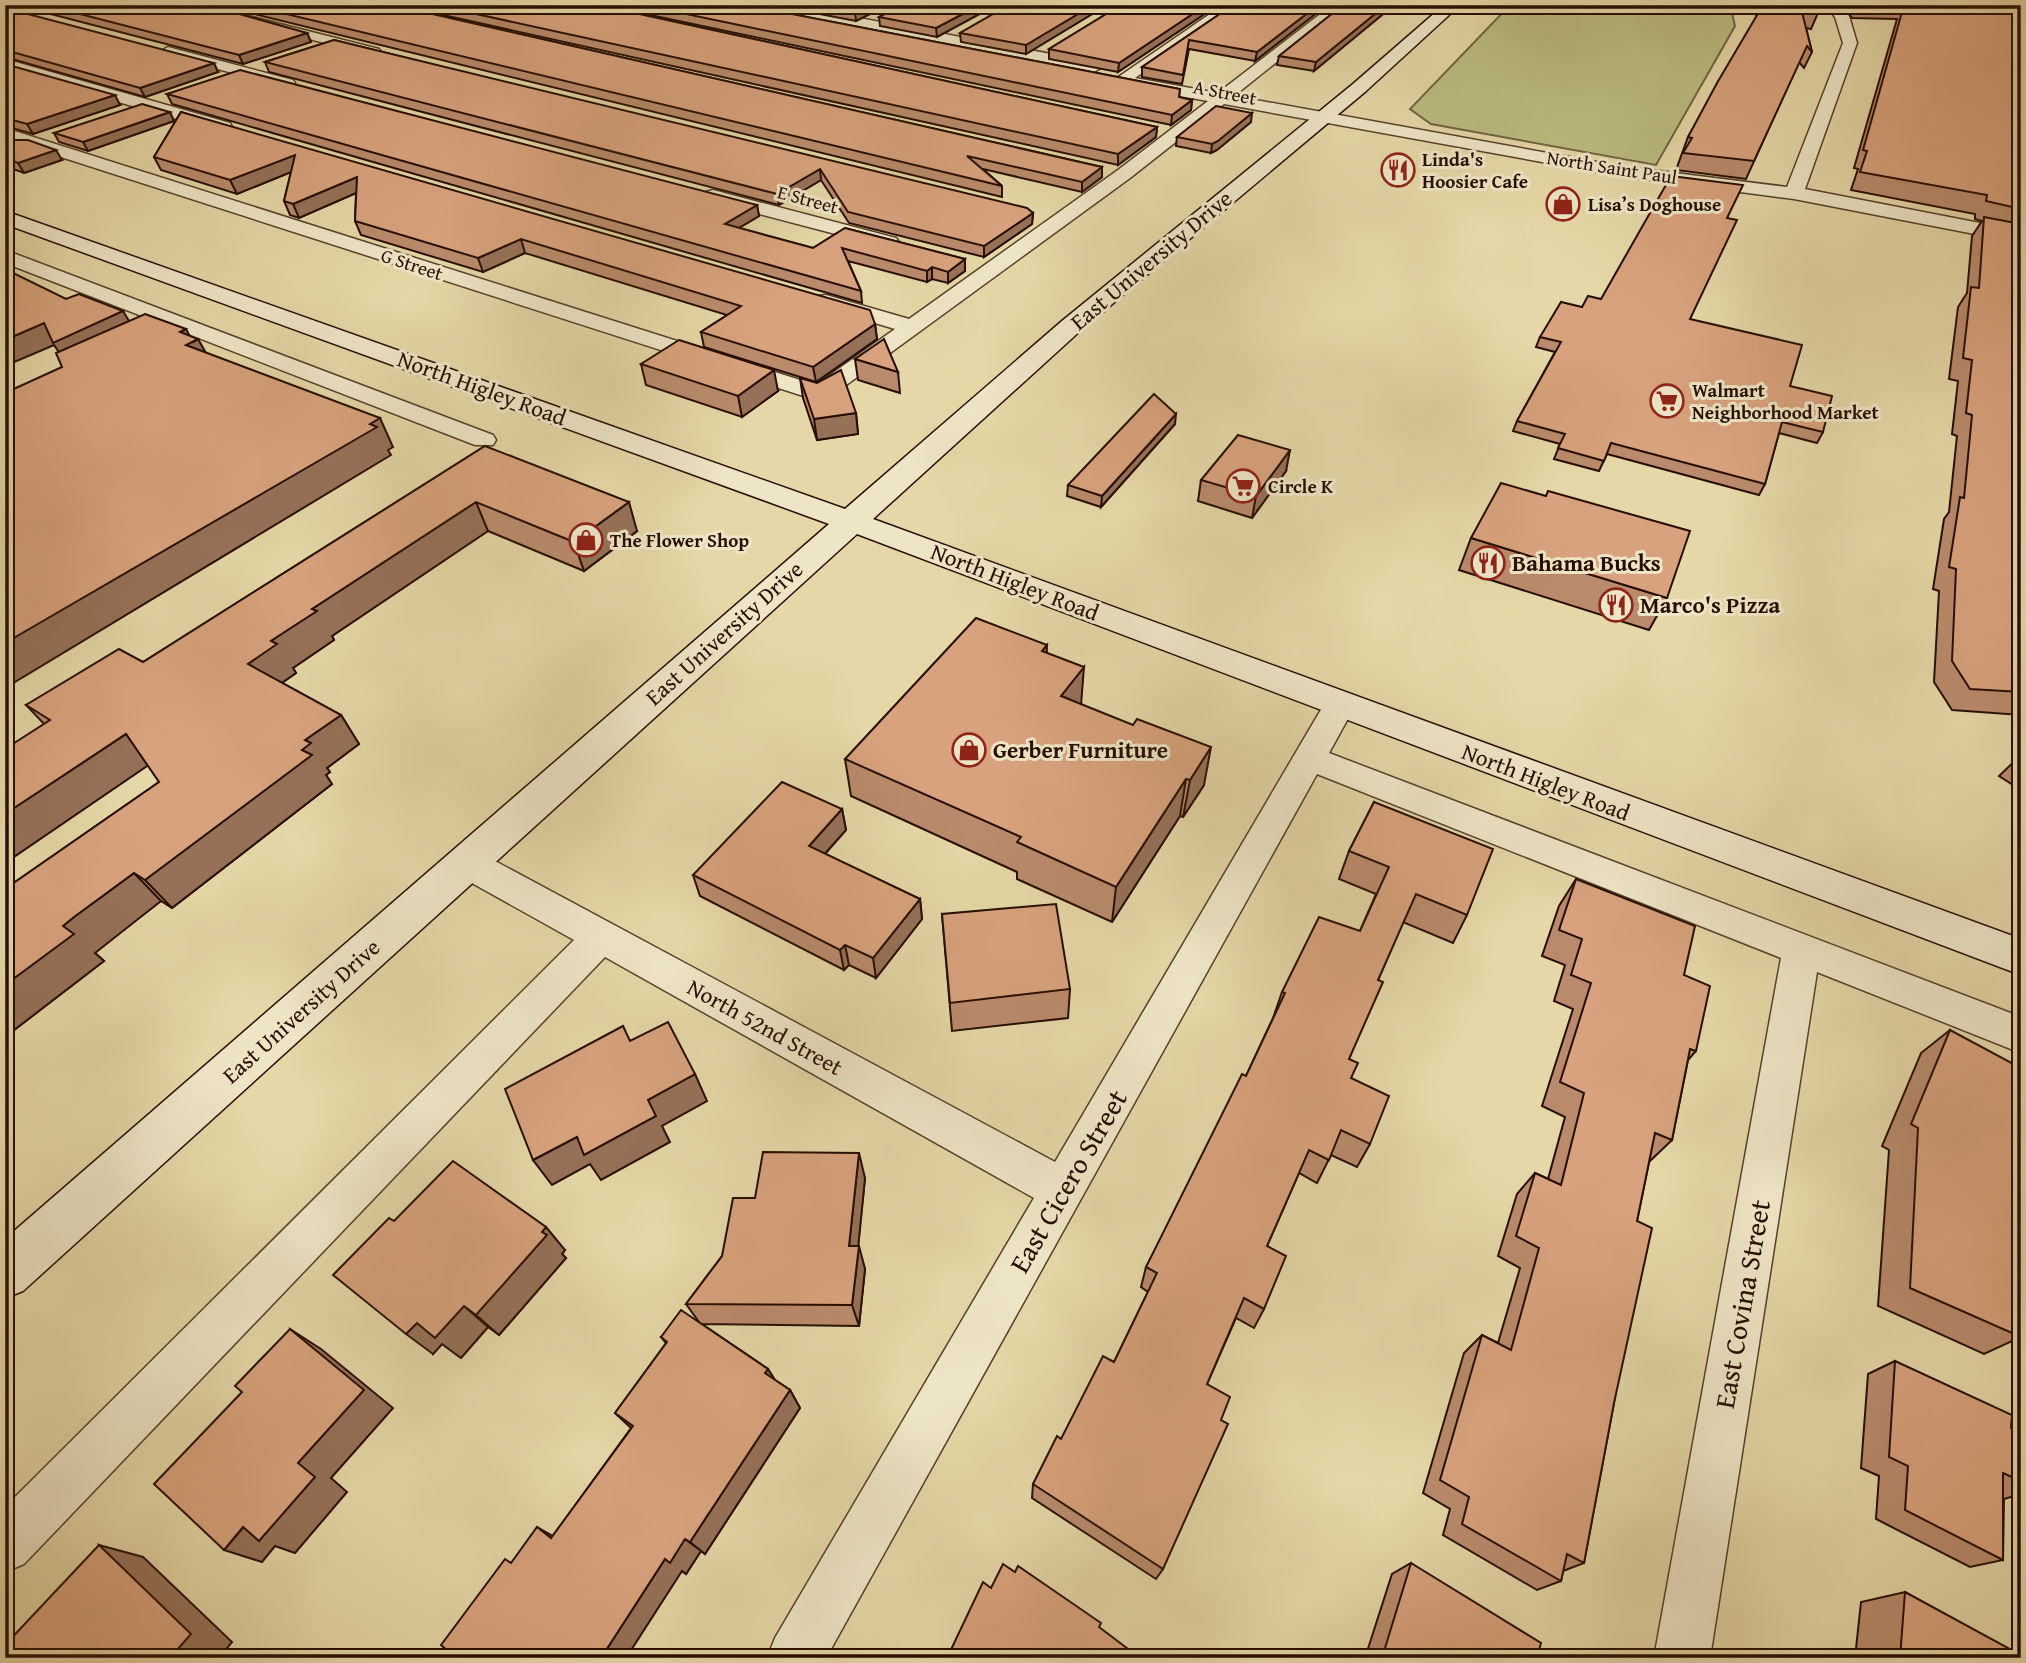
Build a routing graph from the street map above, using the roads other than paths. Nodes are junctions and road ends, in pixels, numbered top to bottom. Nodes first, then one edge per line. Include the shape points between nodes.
1 (187, 5) edge
2 (1233, 5) edge
3 (1340, 5) edge
4 (1453, 5) edge
5 (1832, 5) edge
6 (746, 7) edge
7 (784, 8) edge
8 (887, 15) edge
9 (863, 27) junction
10 (970, 28) edge
11 (944, 42) junction
12 (1059, 44) edge
13 (151, 47) edge
14 (388, 55) edge
15 (1033, 59) junction
16 (5, 64) edge
17 (1127, 77) junction
18 (299, 86) edge
19 (1224, 96) junction
20 (1327, 116) junction
21 (1149, 128) edge
22 (241, 132) edge
23 (1176, 134) junction
24 (24, 139) edge
25 (1097, 168) edge
26 (1124, 174) junction
27 (698, 192) edge
28 (1794, 193) junction
29 (1035, 212) edge
30 (5, 217) edge
31 (1062, 219) junction
32 (2021, 237) edge
33 (910, 248) edge
34 (5, 256) edge
35 (964, 262) edge
36 (990, 270) junction
37 (803, 295) edge
38 (176, 323) junction
39 (910, 326) junction
40 (152, 334) edge
41 (819, 394) joint
42 (484, 440) dead end
43 (850, 520) junction
44 (1340, 704) junction
45 (1309, 758) junction
46 (467, 863) junction
47 (601, 937) junction
48 (1801, 951) junction
49 (2021, 957) edge
50 (2021, 1035) edge
51 (1063, 1190) junction
52 (5, 1273) edge
53 (5, 1545) edge
54 (795, 1658) edge
55 (1682, 1658) edge

1 - 14 street
2 - 17 street
3 - 19 street
4 - 20 main road, East University Drive
5 - 28 street via 1842,16 1850,43
6 - 7 street, A Street
7 - 9 street, A Street
8 - 9 street
9 - 11 street, A Street
10 - 11 street
11 - 15 street, A Street
12 - 15 street
13 - 18 street
15 - 17 street, A Street
16 - 22 street
17 - 19 street, A Street
19 - 20 street, A Street
19 - 23 street, A Street
20 - 28 street, North Saint Paul via 1619,171
20 - 43 main road, East University Drive via 1156,253
21 - 23 street
23 - 26 street, A Street
24 - 41 street, G Street
25 - 26 street
26 - 31 street, A Street
27 - 33 street, E Street
28 - 32 street, North Saint Paul
29 - 31 street
30 - 43 main road, North Higley Road
31 - 36 street, A Street
34 - 38 street, North Higley Road
35 - 36 street
36 - 39 street, A Street
37 - 39 street
38 - 40 street
38 - 42 street, North Higley Road
39 - 41 street, A Street
43 - 44 main road, North Higley Road
43 - 46 main road, East University Drive
44 - 45 street, East Cicero Street
44 - 49 main road, North Higley Road
45 - 48 street
45 - 51 street, East Cicero Street
46 - 47 street, North 52nd Street
46 - 52 main road, East University Drive
47 - 51 street, North 52nd Street
47 - 53 street
48 - 50 street
48 - 55 street, East Covina Street
51 - 54 street, East Cicero Street

